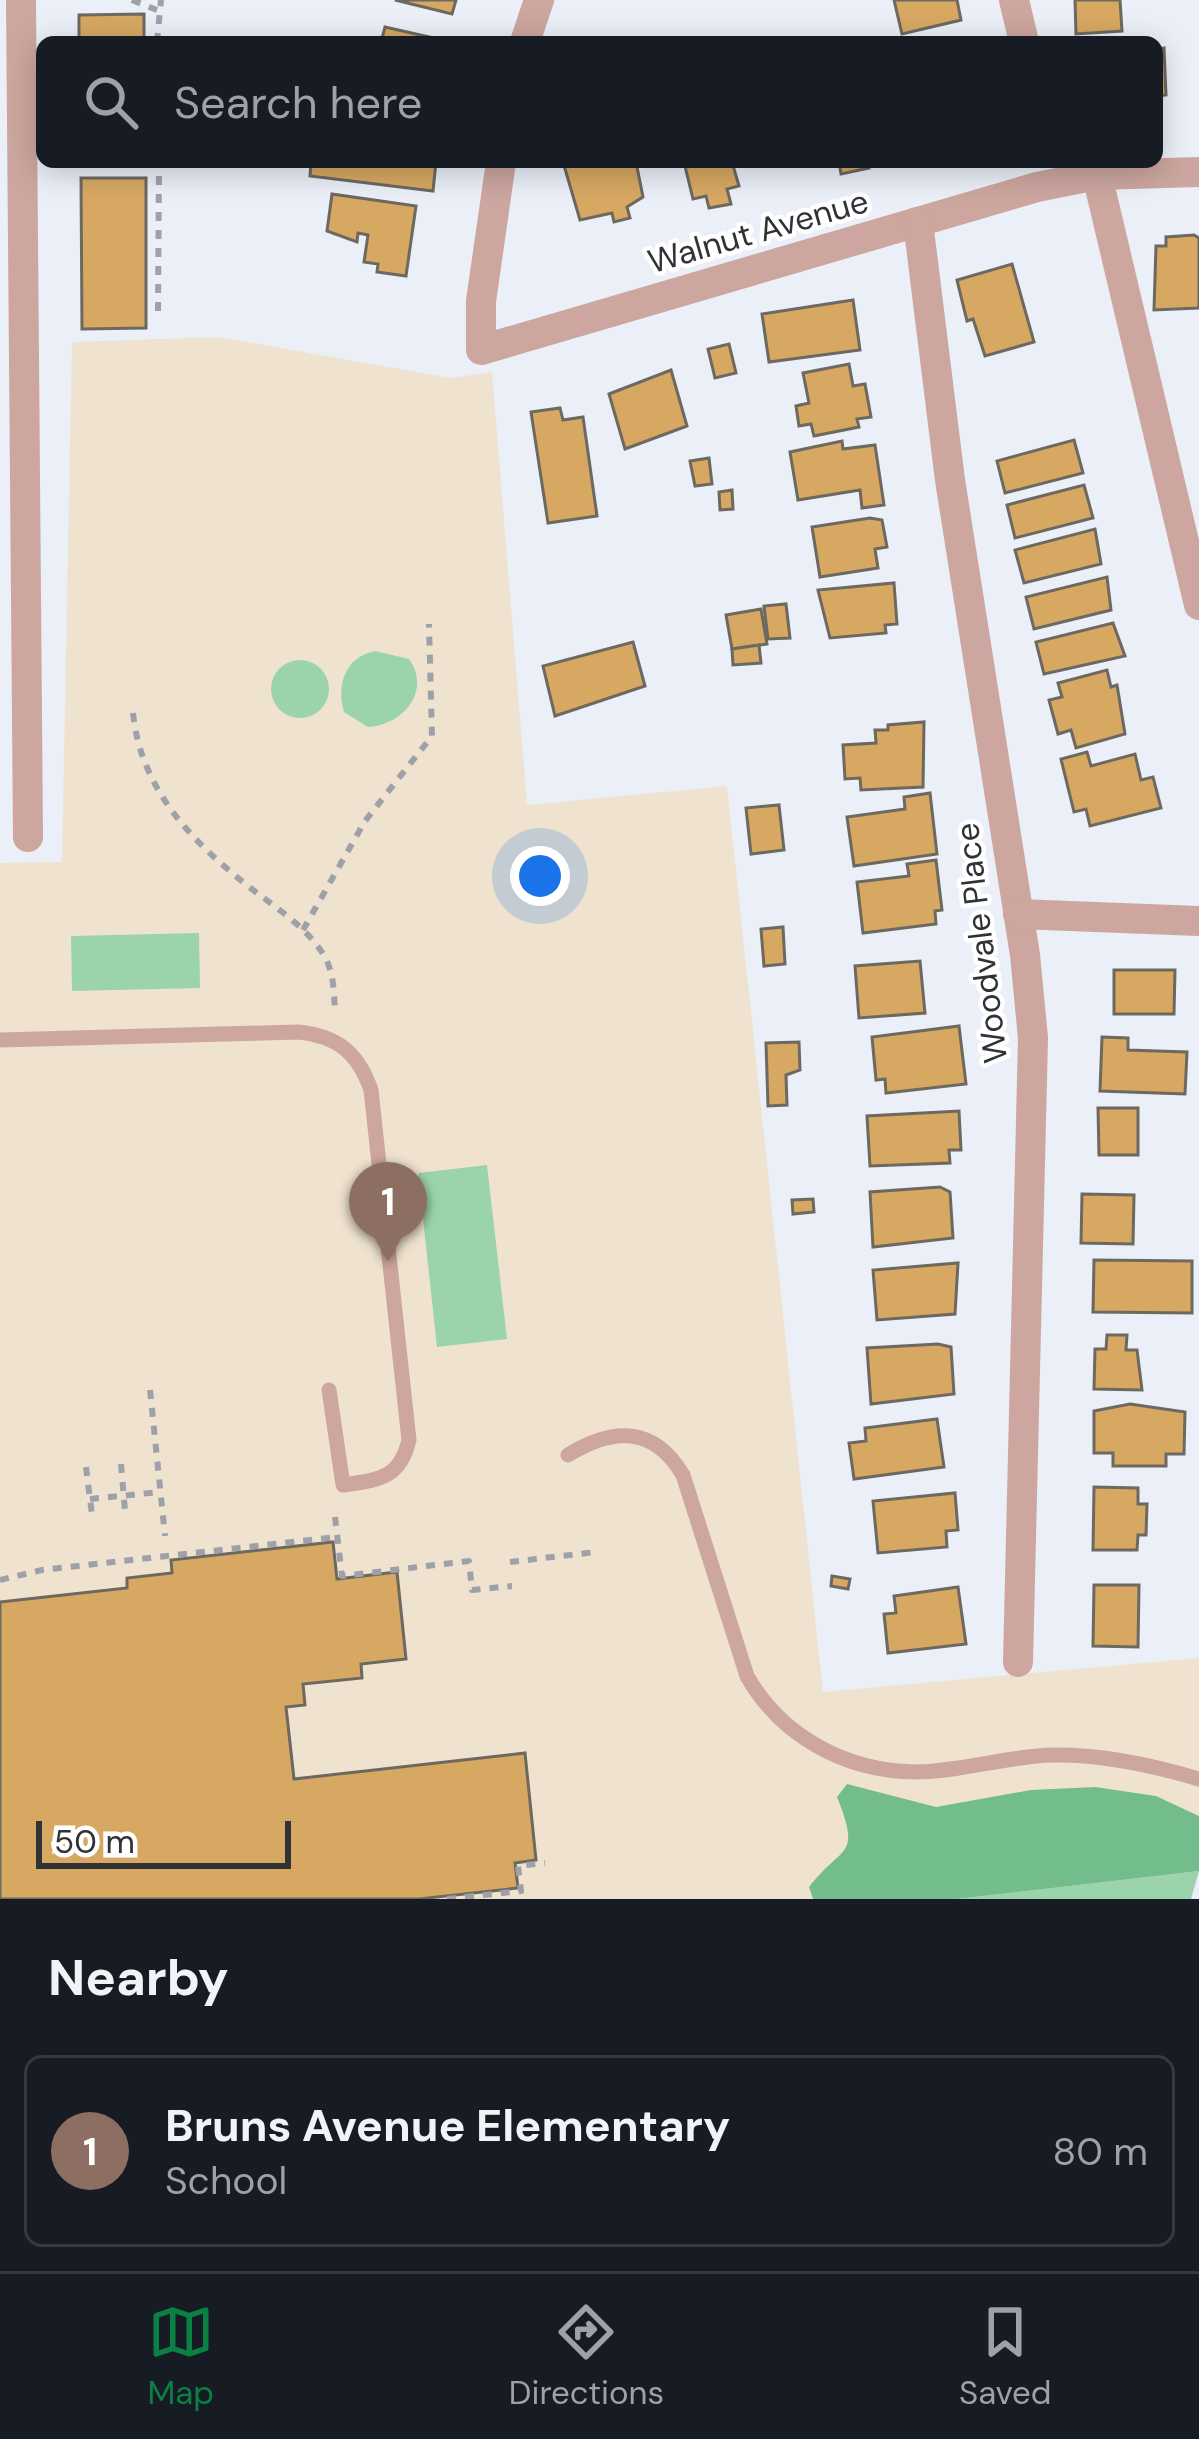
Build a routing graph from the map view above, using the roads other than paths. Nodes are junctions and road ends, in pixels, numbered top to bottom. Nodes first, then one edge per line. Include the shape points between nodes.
1 (21, 0) edge
2 (539, 0) edge
3 (1014, 0) edge
4 (528, 36) edge
5 (1023, 36) edge
6 (500, 168) edge
7 (1059, 172) edge
8 (1199, 172) edge
9 (1097, 175) junction
10 (918, 222) junction
11 (1199, 605) edge
12 (13, 710) edge
13 (28, 837) dead end
14 (1018, 914) junction
15 (1199, 921) edge
16 (0, 1040) edge
17 (329, 1390) dead end
18 (568, 1455) dead end
19 (1018, 1662) dead end
20 (1199, 1779) edge

1 - 12 street
2 - 4 street
3 - 5 street
6 - 10 street, Walnut Avenue via 481,350
7 - 9 street, Walnut Avenue
7 - 10 street, Walnut Avenue
8 - 9 street, Walnut Avenue
9 - 11 street
10 - 14 street, Woodvale Place
12 - 13 street
14 - 15 street
14 - 19 street, Woodvale Place via 1034,1079
16 - 17 lane via 316,1034 351,1052 364,1072 375,1129 409,1441 397,1471 343,1485
18 - 20 lane via 622,1433 648,1437 670,1453 747,1676 764,1706 833,1755 916,1772 1053,1755 1110,1758

